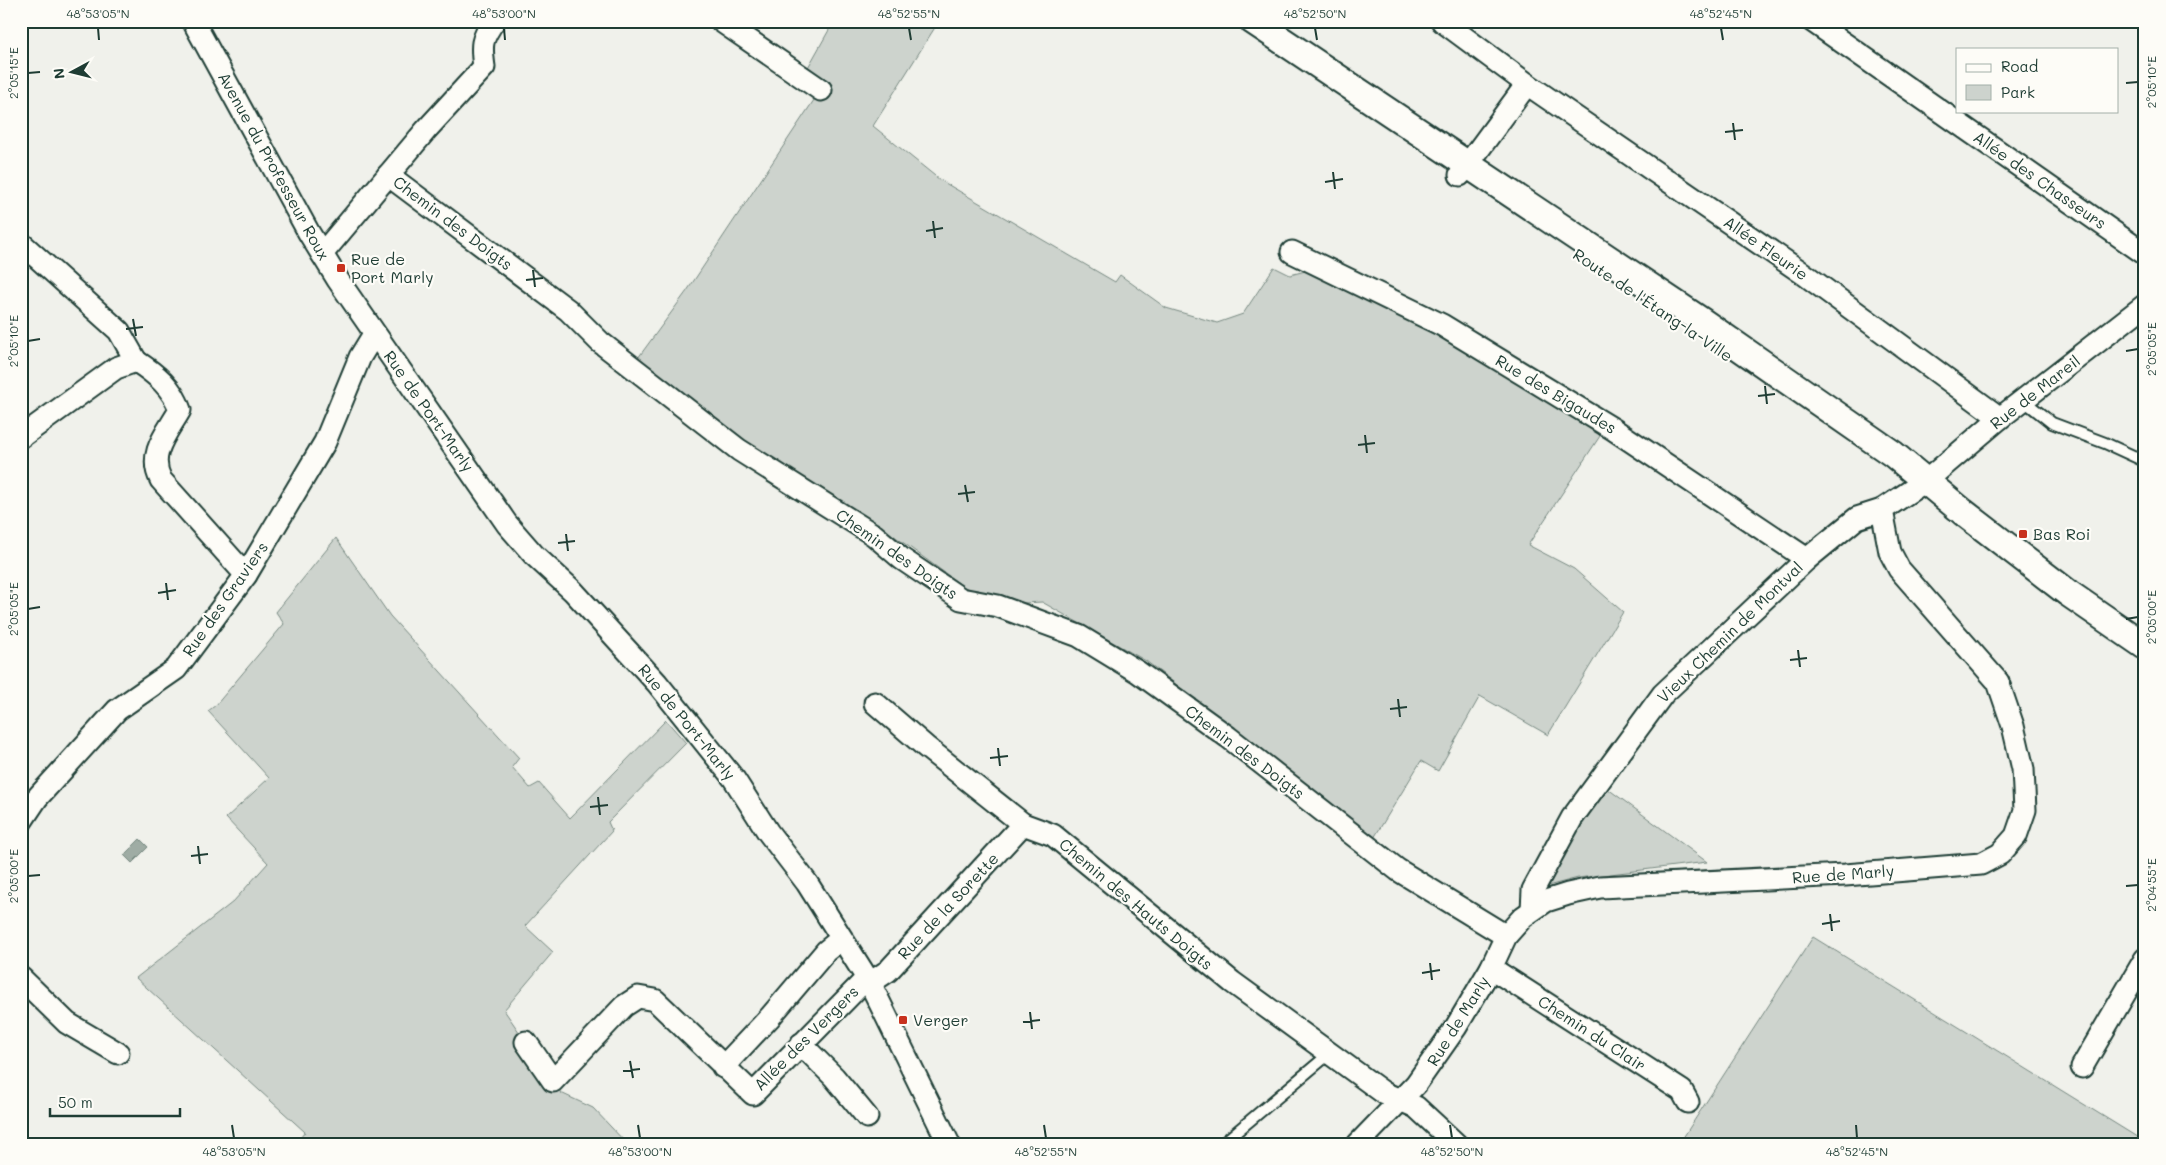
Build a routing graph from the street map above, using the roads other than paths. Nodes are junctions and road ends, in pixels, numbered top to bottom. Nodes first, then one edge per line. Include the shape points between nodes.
1 (193, 21) edge
2 (494, 21) edge
3 (721, 21) edge
4 (1236, 21) edge
5 (1253, 21) edge
6 (1812, 21) edge
7 (1446, 23) edge
8 (1527, 84) junction
9 (821, 90) dead end
10 (1464, 170) junction
11 (388, 175) junction
12 (21, 243) edge
13 (1292, 252) dead end
14 (322, 254) junction
15 (2145, 254) edge
16 (2145, 305) edge
17 (374, 334) junction
18 (136, 361) junction
19 (2023, 400) junction
20 (2000, 418) junction
21 (21, 437) edge
22 (2145, 464) edge
23 (1920, 485) junction
24 (1882, 510) junction
25 (1807, 559) junction
26 (246, 575) junction
27 (2145, 646) edge
28 (875, 703) dead end
29 (21, 822) edge
30 (1023, 824) junction
31 (1532, 910) junction
32 (1506, 936) junction
33 (841, 939) junction
34 (2145, 959) edge
35 (1491, 968) junction
36 (21, 978) edge
37 (869, 980) junction
38 (526, 1042) dead end
39 (800, 1044) junction
40 (118, 1052) dead end
41 (1330, 1054) junction
42 (723, 1067) junction
43 (2082, 1067) dead end
44 (1402, 1101) junction
45 (1688, 1102) dead end
46 (867, 1117) dead end
47 (949, 1144) edge
48 (1222, 1144) edge
49 (1358, 1144) edge
50 (1456, 1144) edge

1 - 14 street, Avenue du Professeur Roux
2 - 11 street via 484,35 481,48 484,66
3 - 9 street
4 - 10 street, Route de l'Étang-la-Ville
5 - 10 street, Route de l'Étang-la-Ville
6 - 15 street, Allée des Chasseurs
7 - 8 street, Allée Fleurie
8 - 10 street
8 - 20 street, Allée Fleurie via 1804,274
10 - 23 street, Route de l'Étang-la-Ville via 1813,408 1892,454
11 - 14 street
11 - 32 street, Chemin des Doigts via 568,310 600,342 739,450 874,534 902,559 961,599 998,606 1079,636 1138,672 1228,737 1398,870
12 - 18 street via 119,331
13 - 25 street, Rue des Bigaudes via 1442,325 1613,429
14 - 17 street, Avenue du Professeur Roux
16 - 19 street, Rue de Mareil
17 - 26 street, Rue des Graviers via 360,357 325,442
17 - 33 street, Rue de Port-Marly via 507,524 658,683 734,779 768,832 807,883
18 - 21 street via 116,368
18 - 26 street via 152,371 176,396 180,410 156,454 156,470 161,480
19 - 20 street, Rue de Mareil
19 - 22 lane via 2052,423 2104,443
20 - 23 street, Rue de Mareil
23 - 24 street
23 - 27 street, Route de l'Étang-la-Ville via 1963,512 2068,593
24 - 25 street, Vieux Chemin de Montval via 1857,518
24 - 31 street, Rue de Marly via 1890,552 1899,569 1998,682 2023,769 2025,810 2016,836 2000,854 1982,864 1845,875 1600,887 1568,894
25 - 31 street, Vieux Chemin de Montval via 1663,694 1572,818 1533,890
26 - 29 street, Rue des Graviers via 176,669 117,710 37,798
28 - 30 street, Chemin des Hauts Doigts
30 - 37 street, Rue de la Sorette via 888,971
30 - 41 street, Chemin des Hauts Doigts via 1053,835 1232,982
31 - 32 street, Rue de Marly
32 - 35 street, Rue de Marly
33 - 37 street, Rue de Port-Marly
33 - 42 street via 826,951
34 - 43 street
35 - 44 street, Rue de Marly via 1456,1027
35 - 45 street, Chemin du Clair via 1682,1091
36 - 40 street via 67,1023
37 - 39 street, Allée des Vergers
37 - 47 street, Rue de Port-Marly
38 - 42 street, Allée des Vergers via 553,1081 624,1006 638,997 655,1000
39 - 42 street, Allée des Vergers via 753,1094
39 - 46 street via 834,1077
41 - 44 street, Chemin des Hauts Doigts via 1384,1094
41 - 48 lane
44 - 49 street, Rue de Marly
44 - 50 street, Chemin des Hauts Doigts via 1416,1107

